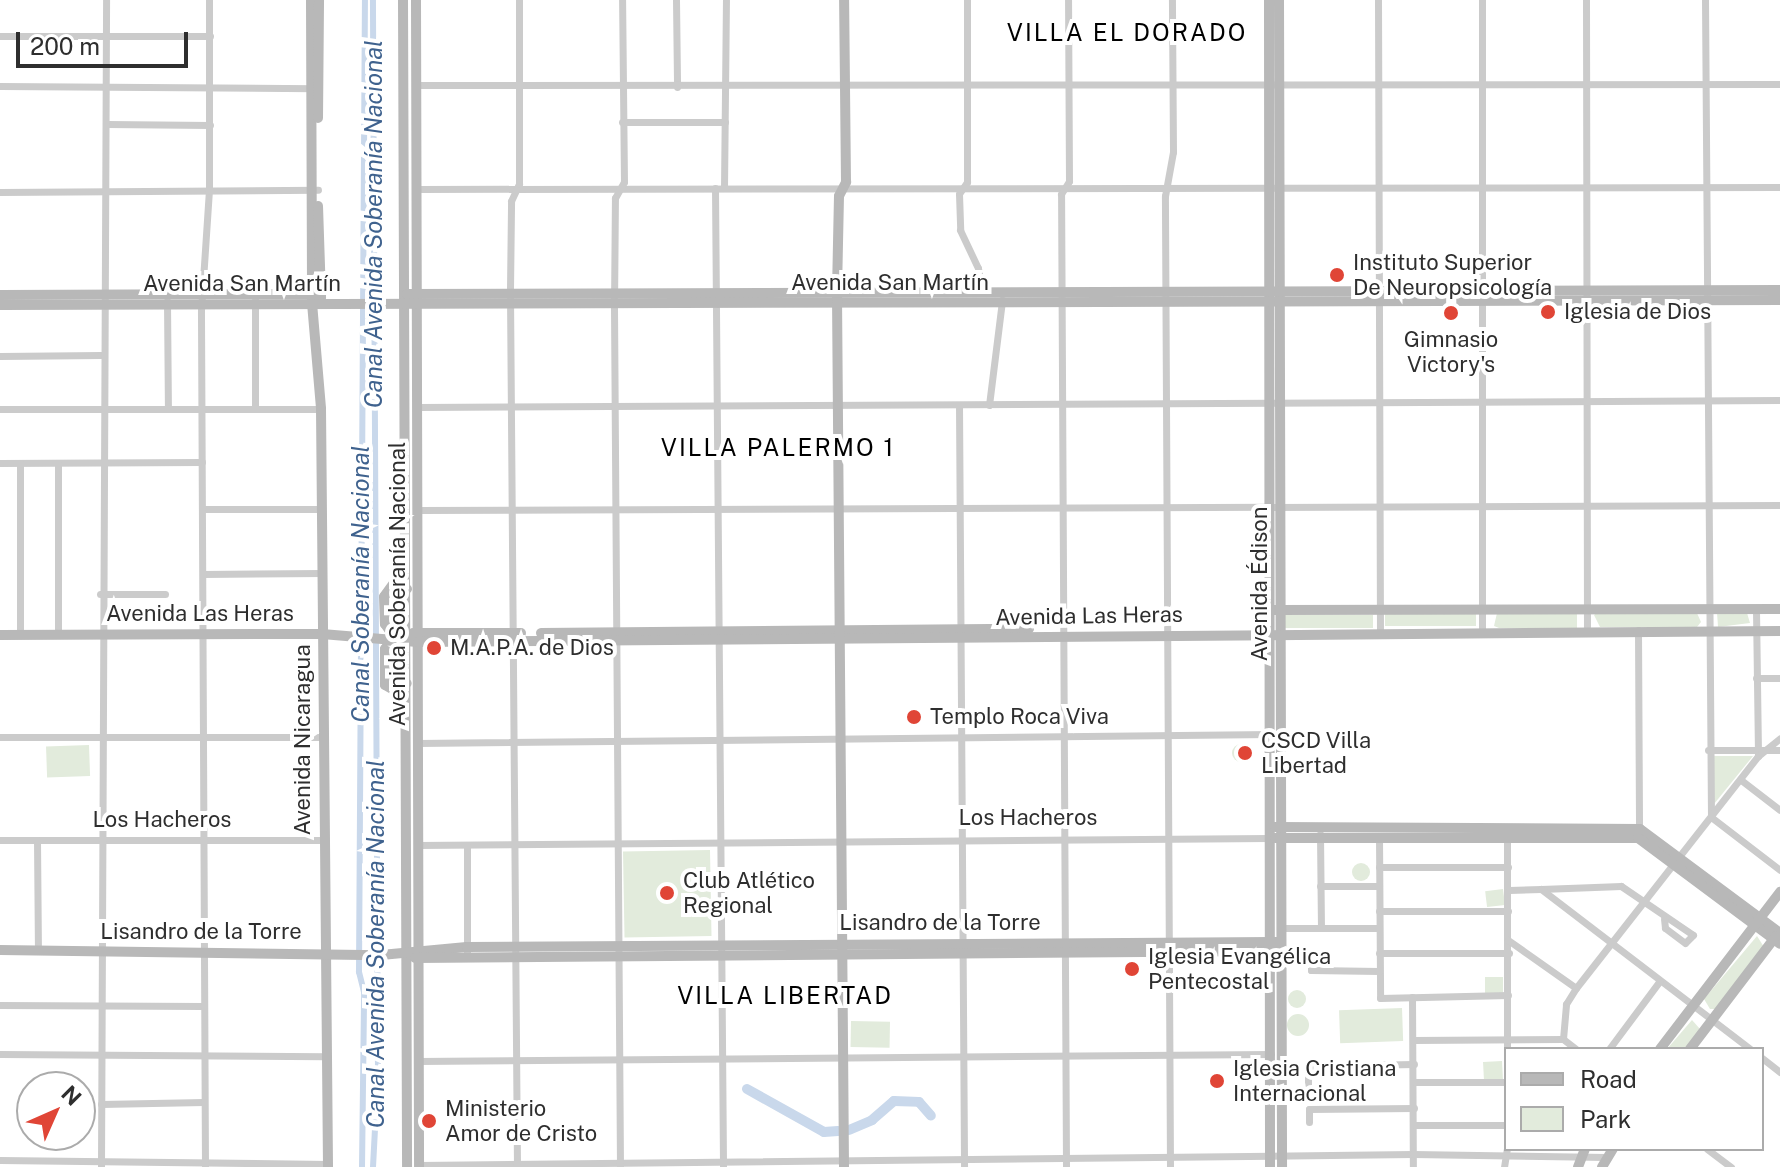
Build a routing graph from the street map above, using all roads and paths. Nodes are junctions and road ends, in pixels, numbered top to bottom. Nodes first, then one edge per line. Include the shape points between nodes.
1 (106, 0) edge
2 (209, 0) edge
3 (311, 0) edge
4 (319, 0) edge
5 (403, 0) edge
6 (416, 0) edge
7 (519, 0) edge
8 (622, 0) edge
9 (676, 0) edge
10 (726, 0) edge
11 (844, 0) edge
12 (967, 0) edge
13 (1068, 0) edge
14 (1172, 0) edge
15 (1269, 0) edge
16 (1279, 0) edge
17 (1378, 0) edge
18 (1482, 0) edge
19 (1586, 0) edge
20 (1705, 0) edge
21 (0, 36) edge
22 (106, 36) junction
23 (210, 36) junction
24 (1377, 84) junction
25 (1482, 84) junction
26 (1780, 84) edge
27 (418, 85) junction
28 (967, 85) junction
29 (1273, 85) junction
30 (1585, 85) junction
31 (1706, 85) junction
32 (0, 86) edge
33 (106, 86) junction
34 (519, 86) junction
35 (1069, 86) junction
36 (1173, 86) junction
37 (210, 87) junction
38 (622, 87) junction
39 (677, 87) junction
40 (725, 87) junction
41 (846, 87) junction
42 (314, 88) junction
43 (622, 122) junction
44 (725, 122) junction
45 (107, 124) junction
46 (210, 125) junction
47 (1586, 187) junction
48 (1707, 187) junction
49 (1780, 187) edge
50 (715, 188) junction
51 (724, 188) junction
52 (963, 188) junction
53 (1064, 188) junction
54 (1170, 188) junction
55 (1273, 188) junction
56 (1482, 188) junction
57 (418, 189) junction
58 (842, 189) junction
59 (1378, 189) junction
60 (315, 190) junction
61 (106, 191) junction
62 (209, 191) junction
63 (619, 191) junction
64 (0, 192) edge
65 (515, 192) junction
66 (1780, 290) edge
67 (837, 291) junction
68 (982, 291) junction
69 (0, 295) edge
70 (1483, 295) junction
71 (1586, 295) junction
72 (1708, 295) junction
73 (1273, 296) junction
74 (1379, 296) junction
75 (1002, 297) junction
76 (1063, 297) junction
77 (1165, 297) junction
78 (717, 298) junction
79 (105, 299) junction
80 (167, 299) junction
81 (255, 299) junction
82 (412, 299) junction
83 (510, 299) junction
84 (614, 299) junction
85 (203, 300) junction
86 (1780, 300) edge
87 (316, 301) junction
88 (838, 303) junction
89 (0, 305) edge
90 (101, 355) junction
91 (0, 356) edge
92 (1709, 400) junction
93 (1780, 400) edge
94 (1062, 403) junction
95 (1380, 403) junction
96 (1483, 403) junction
97 (1586, 403) junction
98 (614, 404) junction
99 (717, 404) junction
100 (1165, 404) junction
101 (1272, 404) junction
102 (511, 405) junction
103 (838, 405) junction
104 (959, 405) junction
105 (989, 405) junction
106 (418, 407) junction
107 (0, 409) edge
108 (101, 409) junction
109 (168, 409) junction
110 (202, 409) junction
111 (255, 409) junction
112 (321, 409) junction
113 (407, 440) junction
114 (202, 462) junction
115 (0, 463) edge
116 (20, 463) junction
117 (101, 463) junction
118 (58, 464) junction
119 (417, 504) junction
120 (1587, 505) junction
121 (1708, 505) junction
122 (1780, 505) edge
123 (1380, 506) junction
124 (1484, 506) junction
125 (961, 507) junction
126 (1061, 507) junction
127 (1165, 507) junction
128 (718, 508) junction
129 (839, 508) junction
130 (1266, 508) junction
131 (1279, 508) junction
132 (203, 509) junction
133 (322, 509) junction
134 (513, 509) junction
135 (616, 509) junction
136 (323, 573) junction
137 (203, 574) junction
138 (407, 589) junction
139 (100, 594) junction
140 (165, 594) dead end
141 (1587, 608) junction
142 (1709, 608) junction
143 (1482, 609) junction
144 (1780, 609) edge
145 (1267, 610) junction
146 (1279, 610) junction
147 (1756, 610) junction
148 (1380, 611) junction
149 (1587, 630) junction
150 (1638, 630) junction
151 (1482, 631) junction
152 (1707, 631) junction
153 (1755, 631) junction
154 (1780, 631) edge
155 (1061, 632) junction
156 (1166, 632) junction
157 (1267, 632) junction
158 (1380, 632) junction
159 (1279, 633) junction
160 (203, 634) junction
161 (322, 634) junction
162 (839, 634) junction
163 (960, 634) junction
164 (0, 635) edge
165 (20, 635) junction
166 (58, 635) junction
167 (100, 635) junction
168 (514, 636) junction
169 (616, 636) junction
170 (718, 636) junction
171 (404, 637) junction
172 (1756, 678) junction
173 (1780, 678) edge
174 (407, 683) junction
175 (1269, 734) junction
176 (1281, 734) junction
177 (1063, 735) junction
178 (1167, 735) junction
179 (0, 737) edge
180 (100, 737) junction
181 (203, 737) junction
182 (323, 737) junction
183 (961, 738) junction
184 (1780, 738) edge
185 (720, 739) junction
186 (839, 739) junction
187 (615, 741) junction
188 (418, 743) junction
189 (513, 743) junction
190 (1708, 750) junction
191 (1776, 750) edge
192 (1758, 753) junction
193 (418, 761) junction
194 (1741, 780) junction
195 (1780, 810) edge
196 (408, 814) junction
197 (1711, 817) junction
198 (1507, 832) junction
199 (1275, 833) junction
200 (1320, 833) junction
201 (1379, 833) junction
202 (1639, 833) junction
203 (1064, 837) junction
204 (1168, 838) junction
205 (203, 839) junction
206 (960, 839) junction
207 (0, 840) edge
208 (37, 840) junction
209 (100, 840) junction
210 (324, 840) junction
211 (840, 842) junction
212 (418, 845) junction
213 (619, 845) junction
214 (720, 845) junction
215 (467, 846) junction
216 (513, 846) junction
217 (1676, 859) junction
218 (1379, 867) junction
219 (1508, 867) junction
220 (1780, 870) edge
221 (1320, 886) junction
222 (1379, 886) junction
223 (1541, 889) junction
224 (1509, 890) junction
225 (1780, 892) edge
226 (1642, 903) junction
227 (1379, 911) junction
228 (1508, 911) junction
229 (1664, 919) dead end
230 (1758, 921) junction
231 (1321, 927) junction
232 (1280, 928) junction
233 (1379, 928) junction
234 (1779, 936) edge
235 (1167, 940) junction
236 (1508, 940) junction
237 (1611, 944) junction
238 (1275, 946) junction
239 (1064, 948) junction
240 (962, 949) junction
241 (0, 950) edge
242 (38, 950) junction
243 (842, 950) junction
244 (100, 951) junction
245 (203, 951) junction
246 (720, 951) junction
247 (618, 952) junction
248 (325, 953) junction
249 (467, 953) junction
250 (514, 953) junction
251 (1169, 953) junction
252 (1379, 953) junction
253 (1509, 953) junction
254 (411, 954) junction
255 (1311, 957) dead end
256 (1379, 971) junction
257 (1659, 982) junction
258 (1576, 988) junction
259 (1508, 995) junction
260 (1412, 997) junction
261 (101, 1004) junction
262 (0, 1005) edge
263 (203, 1006) junction
264 (1692, 1006) junction
265 (1712, 1019) junction
266 (1507, 1039) junction
267 (1563, 1039) junction
268 (1413, 1040) junction
269 (1507, 1047) edge
270 (1573, 1047) edge
271 (1610, 1047) edge
272 (1661, 1047) edge
273 (1691, 1047) edge
274 (1747, 1047) edge
275 (0, 1054) edge
276 (1065, 1054) junction
277 (1275, 1054) junction
278 (1169, 1055) junction
279 (101, 1056) junction
280 (205, 1056) junction
281 (325, 1056) junction
282 (963, 1056) junction
283 (842, 1057) junction
284 (722, 1059) junction
285 (1764, 1060) edge
286 (418, 1061) junction
287 (516, 1061) junction
288 (619, 1061) junction
289 (1414, 1064) junction
290 (1780, 1072) edge
291 (1414, 1082) junction
292 (1504, 1082) edge
293 (1308, 1084) dead end
294 (204, 1102) junction
295 (101, 1104) junction
296 (1414, 1108) junction
297 (1309, 1122) dead end
298 (1414, 1125) junction
299 (1504, 1125) edge
300 (1710, 1151) edge
301 (1505, 1152) edge
302 (1413, 1154) junction
303 (1170, 1156) junction
304 (1323, 1156) junction
305 (1368, 1156) junction
306 (1066, 1157) junction
307 (1581, 1157) edge
308 (1607, 1158) edge
309 (0, 1160) edge
310 (1276, 1162) edge
311 (964, 1163) edge
312 (101, 1164) edge
313 (620, 1164) edge
314 (723, 1164) edge
315 (844, 1164) edge
316 (328, 1165) edge
317 (569, 1165) edge
318 (205, 1166) edge
319 (257, 1166) edge
320 (415, 1166) edge
321 (517, 1166) edge
322 (1066, 1167) edge
323 (1170, 1167) edge
324 (1324, 1167) edge
325 (1368, 1167) edge
326 (1413, 1167) edge
327 (1504, 1167) edge
328 (1731, 1167) edge

1 - 22 street
2 - 23 street
3 - 42 main road, Avenida Nicaragua
4 - 42 main road, Avenida Nicaragua
5 - 82 main road, Avenida Soberanía Nacional
6 - 27 main road, Avenida Soberanía Nacional
7 - 34 street
8 - 38 street
9 - 39 street
10 - 40 street
11 - 41 main road
12 - 28 street
13 - 35 street
14 - 36 street
15 - 29 main road, Avenida Édison
16 - 29 main road, Avenida Édison
17 - 24 street
18 - 25 street
19 - 30 street
20 - 31 street
21 - 22 street
22 - 23 street
22 - 33 street
23 - 37 street
24 - 25 street
24 - 29 street
24 - 59 street
25 - 30 street
25 - 56 street
26 - 31 street
27 - 34 street
27 - 57 main road, Avenida Soberanía Nacional
28 - 35 street
28 - 41 street
28 - 52 street
29 - 36 street
29 - 55 main road, Avenida Édison
30 - 31 street
30 - 47 street
31 - 48 street
32 - 33 street
33 - 37 street
33 - 45 street
34 - 38 street
34 - 65 street
35 - 36 street
35 - 53 street via 1069,181
36 - 54 street
37 - 42 street
37 - 46 street
38 - 39 street
38 - 43 street
39 - 40 street
40 - 41 street
40 - 44 street
41 - 58 main road
42 - 60 main road, Avenida Nicaragua
43 - 44 street
43 - 63 street via 624,182
44 - 51 street
45 - 46 street
45 - 61 street
46 - 62 street
47 - 48 street
47 - 56 street
47 - 71 street
48 - 49 street
48 - 72 street
50 - 51 street
50 - 63 street
50 - 78 street
51 - 58 street
52 - 53 street
52 - 58 street
52 - 68 street via 960,230 978,268
53 - 54 street
53 - 76 street
54 - 55 street
54 - 77 street
55 - 59 street
55 - 73 main road, Avenida Édison
56 - 59 street
56 - 70 street
57 - 65 street
57 - 82 main road, Avenida Soberanía Nacional
58 - 67 main road
59 - 74 street
60 - 62 street
60 - 87 main road, Avenida Nicaragua
61 - 62 street
61 - 64 street
61 - 79 street
62 - 85 street
63 - 65 street
63 - 84 street
65 - 83 street
66 - 72 main road, Avenida San Martín
67 - 68 main road, Avenida San Martín
67 - 78 main road, Avenida San Martín
67 - 88 main road
68 - 75 main road, Avenida San Martín
69 - 79 main road, Avenida San Martín
70 - 71 main road, Avenida San Martín
70 - 74 main road, Avenida San Martín
70 - 96 street
71 - 72 main road, Avenida San Martín
71 - 97 street
72 - 86 main road, Avenida San Martín
72 - 92 street
73 - 74 main road, Avenida San Martín
73 - 77 main road, Avenida San Martín
73 - 101 main road, Avenida Édison
74 - 95 street
75 - 76 main road, Avenida San Martín
75 - 88 main road, Avenida San Martín
75 - 105 street
76 - 77 main road, Avenida San Martín
76 - 94 street
77 - 100 street
78 - 84 main road, Avenida San Martín
78 - 88 main road, Avenida San Martín
78 - 99 street
79 - 80 main road, Avenida San Martín
79 - 89 main road, Avenida San Martín
79 - 90 street
80 - 85 main road, Avenida San Martín
80 - 109 street
81 - 85 main road, Avenida San Martín
81 - 87 main road, Avenida San Martín
81 - 111 street
82 - 83 main road, Avenida San Martín
82 - 87 main road, Avenida San Martín via 382,305
82 - 106 main road, Avenida Soberanía Nacional
82 - 113 main road, Avenida Soberanía Nacional
83 - 84 main road, Avenida San Martín
83 - 102 street
84 - 98 street
85 - 110 street
87 - 112 main road, Avenida Nicaragua
88 - 103 main road
90 - 91 street
90 - 108 street
92 - 93 street
92 - 97 street
92 - 121 street
94 - 100 street
94 - 105 street
94 - 126 street
95 - 96 street
95 - 101 street
95 - 123 street
96 - 97 street
96 - 124 street
97 - 120 street
98 - 99 street
98 - 102 street
98 - 135 street
99 - 103 street
99 - 128 street
100 - 101 street
100 - 127 street
101 - 130 main road, Avenida Édison
101 - 131 main road, Avenida Édison
102 - 106 street
102 - 134 street
103 - 104 street
103 - 129 main road
104 - 105 street
104 - 125 street
106 - 119 main road, Avenida Soberanía Nacional
107 - 108 street
108 - 109 street
108 - 117 street
109 - 110 street
110 - 111 street
110 - 114 street
111 - 112 street
112 - 133 main road, Avenida Nicaragua
113 - 119 main road
113 - 138 main road, Avenida Soberanía Nacional
114 - 117 street
114 - 132 street
115 - 116 street
116 - 118 street
116 - 165 street
117 - 118 street
117 - 139 street
118 - 166 street
119 - 134 street
119 - 171 main road, Avenida Soberanía Nacional
120 - 121 street
120 - 124 street
120 - 141 street
121 - 122 street
121 - 142 street
123 - 124 street
123 - 131 street
123 - 148 street
124 - 143 street
125 - 126 street
125 - 129 street
125 - 163 street
126 - 127 street
126 - 155 street
127 - 130 street
127 - 156 street
128 - 129 street
128 - 135 street
128 - 170 street
129 - 162 main road
130 - 131 street
130 - 145 main road, Avenida Édison
131 - 146 main road, Avenida Édison
132 - 133 street
132 - 137 street
133 - 136 main road, Avenida Nicaragua
134 - 135 street
134 - 168 street
135 - 169 street
136 - 137 street
136 - 161 main road, Avenida Nicaragua
137 - 160 street
138 - 171 main road, Avenida Soberanía Nacional
138 - 171 main road via 394,583 385,590 385,624
139 - 140 street
139 - 167 street
141 - 142 main road
141 - 143 main road
141 - 149 street
142 - 147 main road
142 - 152 street
143 - 148 main road
143 - 151 street
144 - 147 main road
145 - 146 main road
145 - 157 main road, Avenida Édison
146 - 148 main road
146 - 159 main road, Avenida Édison
147 - 153 street
148 - 158 street
149 - 150 main road, Avenida Las Heras
149 - 151 main road, Avenida Las Heras
150 - 152 main road, Avenida Las Heras
150 - 202 street
151 - 158 main road, Avenida Las Heras
152 - 153 main road, Avenida Las Heras
152 - 190 street
153 - 154 main road, Avenida Las Heras
153 - 172 street
155 - 156 main road, Avenida Las Heras
155 - 163 main road, Avenida Las Heras
155 - 177 street
156 - 157 main road, Avenida Las Heras
156 - 178 street
157 - 159 main road, Avenida Las Heras
157 - 175 main road, Avenida Édison
158 - 159 main road, Avenida Las Heras
159 - 176 main road, Avenida Édison
160 - 161 main road, Avenida Las Heras
160 - 167 main road, Avenida Las Heras
160 - 181 street
161 - 171 main road, Avenida Las Heras
161 - 182 main road, Avenida Nicaragua
162 - 163 main road, Avenida Las Heras
162 - 170 main road, Avenida Las Heras
162 - 186 main road
163 - 183 street
164 - 165 main road, Avenida Las Heras
165 - 166 main road, Avenida Las Heras
166 - 167 main road, Avenida Las Heras
167 - 180 street
168 - 169 main road, Avenida Las Heras
168 - 171 main road, Avenida Las Heras
168 - 189 street
169 - 170 main road, Avenida Las Heras
169 - 187 street
170 - 185 street
171 - 174 main road, Avenida Soberanía Nacional
171 - 174 main road via 385,649 385,685 397,692
171 - 188 main road, Avenida Soberanía Nacional
172 - 173 street
172 - 192 street
174 - 196 main road, Avenida Soberanía Nacional
175 - 176 street
175 - 178 street
175 - 199 main road, Avenida Édison
176 - 199 main road, Avenida Édison
177 - 178 street
177 - 183 street
177 - 203 street
178 - 204 street
179 - 180 street
180 - 181 street
180 - 209 street
181 - 182 street
181 - 205 street
182 - 210 main road, Avenida Nicaragua
183 - 186 street
183 - 206 street
184 - 191 street
185 - 186 street
185 - 187 street
185 - 214 street
186 - 211 main road
187 - 189 street
187 - 213 street
188 - 189 street
188 - 193 main road, Avenida Soberanía Nacional
189 - 216 street
190 - 192 street
190 - 197 street
191 - 192 street
192 - 194 street
193 - 196 main road
193 - 212 main road, Avenida Soberanía Nacional
194 - 195 street
194 - 197 street
196 - 254 main road, Avenida Soberanía Nacional
197 - 217 street
197 - 220 street
198 - 201 main road, Los Hacheros
198 - 202 main road, Los Hacheros
198 - 219 street
199 - 200 main road, Los Hacheros
199 - 204 street, Los Hacheros
199 - 232 main road, Avenida Édison
199 - 238 main road, Avenida Édison
200 - 201 main road, Los Hacheros
200 - 221 street
201 - 218 street
202 - 217 main road
203 - 204 street, Los Hacheros
203 - 206 street, Los Hacheros
203 - 239 street
204 - 235 street
205 - 209 street, Los Hacheros
205 - 210 street, Los Hacheros
205 - 245 street
206 - 211 street, Los Hacheros
206 - 240 street
207 - 208 street, Los Hacheros
208 - 209 street, Los Hacheros
208 - 242 street
209 - 244 street
210 - 248 main road, Avenida Nicaragua
211 - 214 street, Los Hacheros
211 - 243 main road
212 - 215 street, Los Hacheros
212 - 254 main road, Avenida Soberanía Nacional
213 - 214 street, Los Hacheros
213 - 216 street, Los Hacheros
213 - 247 street
214 - 246 street
215 - 216 street, Los Hacheros
215 - 249 street
216 - 250 street
217 - 226 street
217 - 230 main road
218 - 219 street
218 - 222 street
219 - 224 street
221 - 222 street
221 - 231 street
222 - 227 street
223 - 224 street
223 - 226 street via 1621,886
223 - 237 street
224 - 228 street
225 - 230 main road
226 - 229 street
226 - 237 street
227 - 228 street
227 - 233 street
228 - 236 street
230 - 234 main road
230 - 264 main road
231 - 232 street
231 - 233 street
232 - 238 main road, Avenida Édison
233 - 252 street
234 - 265 main road
235 - 238 main road, Lisandro de la Torre
235 - 239 main road, Lisandro de la Torre
235 - 251 street
236 - 253 street
236 - 258 street
237 - 257 street
237 - 258 street
238 - 251 main road, Lisandro de la Torre
238 - 277 main road, Avenida Édison
239 - 240 main road, Lisandro de la Torre
239 - 251 main road, Lisandro de la Torre
239 - 276 street
240 - 243 main road, Lisandro de la Torre
240 - 282 street
241 - 242 main road, Lisandro de la Torre
242 - 244 main road, Lisandro de la Torre
243 - 246 main road, Lisandro de la Torre
243 - 283 main road
244 - 245 main road, Lisandro de la Torre
244 - 261 street
245 - 248 main road, Lisandro de la Torre
245 - 263 street
246 - 247 main road, Lisandro de la Torre
246 - 284 street
247 - 250 main road, Lisandro de la Torre
247 - 288 street
248 - 254 main road, Lisandro de la Torre
248 - 281 main road, Avenida Nicaragua
249 - 250 main road, Lisandro de la Torre
249 - 254 main road, Lisandro de la Torre
250 - 287 street
251 - 278 street
252 - 253 street
252 - 256 street
253 - 259 street
254 - 286 main road, Avenida Soberanía Nacional
254 - 320 main road, Avenida Soberanía Nacional
255 - 256 street via 1311,970
256 - 260 street via 1380,998
257 - 264 street
257 - 271 street
258 - 267 street via 1566,1004
259 - 260 street
259 - 266 street
260 - 268 street
261 - 262 street
261 - 263 street
261 - 279 street
263 - 280 street
264 - 265 street
264 - 272 main road
265 - 273 main road
265 - 274 street
266 - 267 street
266 - 268 street
266 - 269 street
267 - 270 street
268 - 289 street
275 - 279 street
276 - 278 street
276 - 282 street
276 - 306 street
277 - 278 street
277 - 310 main road, Avenida Édison
278 - 303 street
279 - 280 street
279 - 295 street
280 - 281 street
280 - 294 street
281 - 316 main road, Avenida Nicaragua
282 - 283 street
282 - 311 street
283 - 284 street
283 - 315 main road
284 - 288 street
284 - 314 street
285 - 290 street
286 - 287 street
286 - 320 main road, Avenida Soberanía Nacional
287 - 288 street
287 - 321 street
288 - 313 street
289 - 291 street
289 - 293 street via 1308,1066
291 - 292 street
291 - 296 street
294 - 295 street
294 - 318 street
295 - 312 street
296 - 297 street via 1309,1109
296 - 298 street
298 - 299 street
298 - 302 street
300 - 328 street
301 - 302 street
301 - 307 street
301 - 327 street
302 - 305 street
302 - 326 street
303 - 306 street
303 - 310 street
303 - 323 street
304 - 305 street
304 - 310 street
304 - 324 street
305 - 325 street
306 - 311 street
306 - 322 street
307 - 308 street
309 - 312 street
311 - 315 street
312 - 318 street
313 - 314 street
313 - 317 street
314 - 315 street
316 - 319 street
317 - 321 street
318 - 319 street
320 - 321 street

